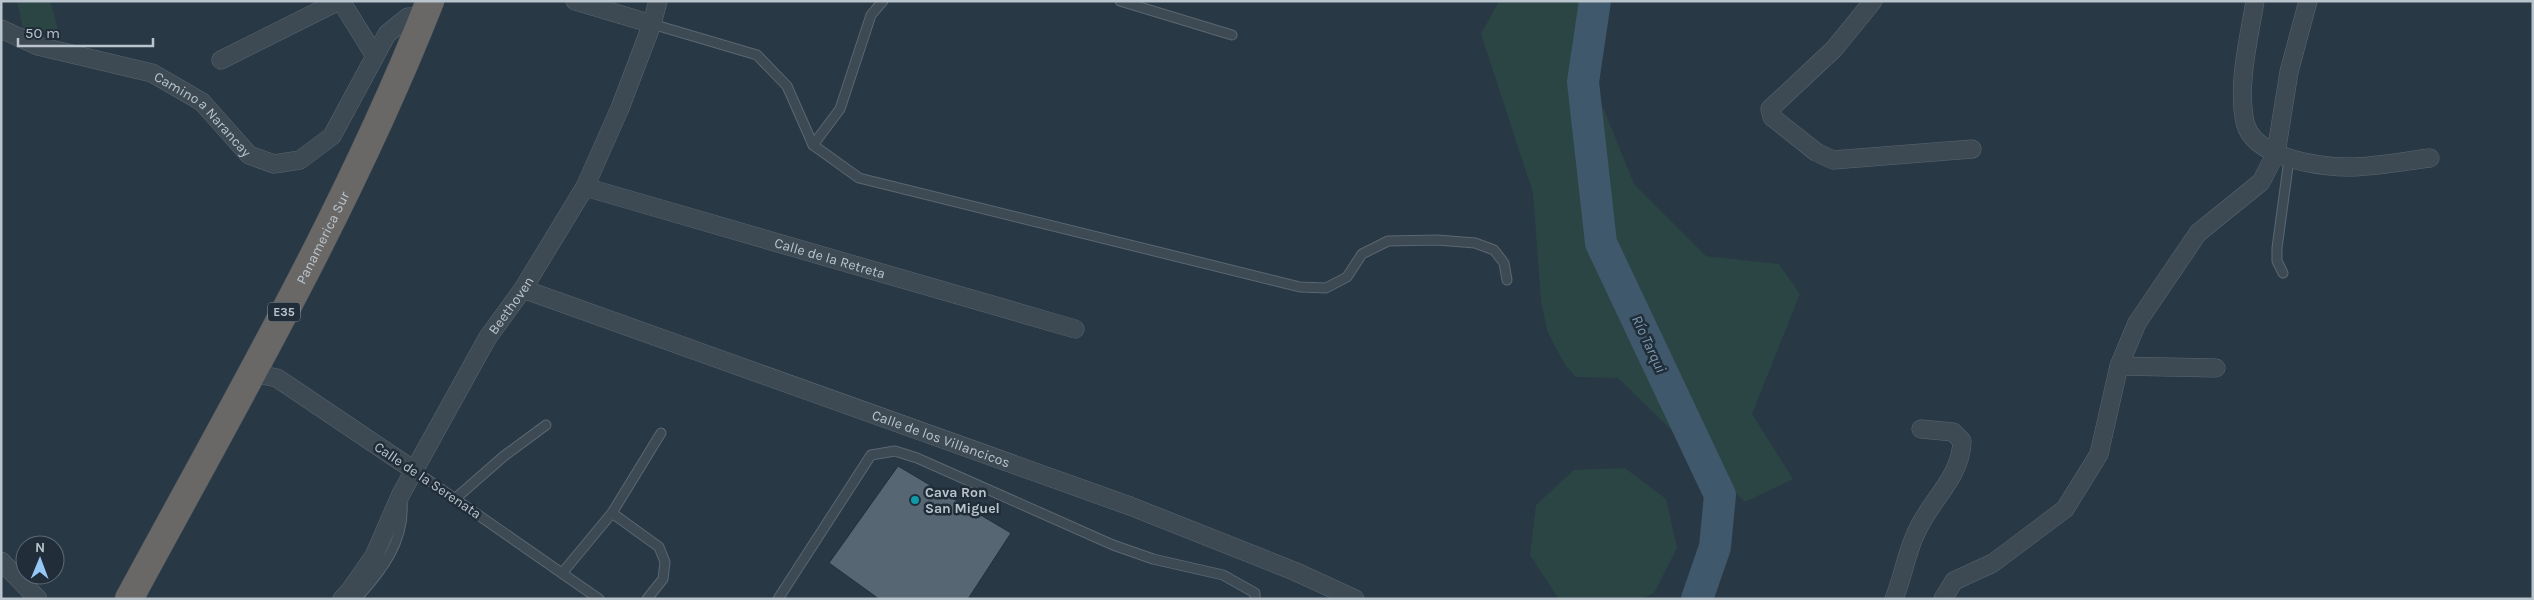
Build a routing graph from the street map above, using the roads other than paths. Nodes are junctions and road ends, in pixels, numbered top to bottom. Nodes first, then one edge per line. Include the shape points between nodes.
1 (340, 1) edge
2 (575, 1) edge
3 (658, 1) edge
4 (883, 1) edge
5 (1120, 1) edge
6 (1873, 1) edge
7 (2255, 1) edge
8 (2308, 1) edge
9 (426, 9) edge
10 (652, 24) junction
11 (1, 29) edge
12 (1232, 35) dead end
13 (375, 56) junction
14 (221, 60) dead end
15 (813, 145) junction
16 (1972, 149) dead end
17 (2283, 156) junction
18 (2430, 158) dead end
19 (585, 187) junction
20 (2283, 273) dead end
21 (1507, 280) dead end
22 (523, 289) junction
23 (1076, 329) dead end
24 (2120, 366) junction
25 (2216, 368) dead end
26 (252, 373) junction
27 (546, 426) dead end
28 (1921, 429) dead end
29 (661, 432) dead end
30 (415, 471) junction
31 (401, 494) junction
32 (456, 498) junction
33 (612, 513) junction
34 (1, 561) edge
35 (563, 572) junction
36 (38, 599) edge
37 (130, 599) edge
38 (342, 599) edge
39 (356, 599) edge
40 (599, 599) edge
41 (647, 599) edge
42 (778, 599) edge
43 (1255, 599) edge
44 (1355, 599) edge
45 (1894, 599) edge
46 (1944, 599) edge

1 - 13 street
1 - 14 street
2 - 10 street
3 - 10 street, Beethoven
4 - 15 lane via 871,15 840,109
5 - 12 lane
6 - 16 street via 1834,49 1770,110 1772,117 1816,152 1833,160
7 - 17 street via 2243,91 2246,122 2251,135
8 - 17 street via 2289,72
9 - 13 street, Camino a Narancay via 400,22 387,34
9 - 26 highway, Panamerica Sur / E35 via 346,190
10 - 15 lane via 757,55 786,86
10 - 19 street, Beethoven
11 - 13 street, Camino a Narancay via 38,46 152,72 202,102 249,155 274,164 300,160 332,136
15 - 21 lane via 859,178 1300,287 1326,288 1347,277 1362,254 1388,241 1475,243 1494,250 1504,263
17 - 18 street via 2354,167
17 - 20 lane via 2277,248 2277,261
17 - 24 street via 2261,182 2198,233 2137,323
19 - 22 street, Beethoven
19 - 23 street, Calle de la Retreta
22 - 30 street, Beethoven via 488,337
22 - 44 street, Calle de los Villancicos via 1130,506 1294,571
24 - 25 street
24 - 46 street via 2099,454 2065,509 1993,563 1954,581
26 - 30 street, Calle de la Serenata via 278,378
26 - 37 highway, Panamerica Sur / E35
27 - 32 lane via 504,456
28 - 45 street via 1953,432 1962,441 1961,456 1916,531
29 - 33 lane
30 - 31 street, Beethoven
30 - 32 lane, Calle de la Serenata
31 - 38 street, Beethoven via 374,556
31 - 39 lane via 403,512 398,538 378,575
32 - 35 lane, Calle de la Serenata
33 - 35 lane
33 - 41 lane via 659,547 664,562 663,578
34 - 36 street
35 - 40 lane, Calle de la Serenata
42 - 43 lane via 871,455 895,451 1113,545 1153,559 1223,576 1255,593

